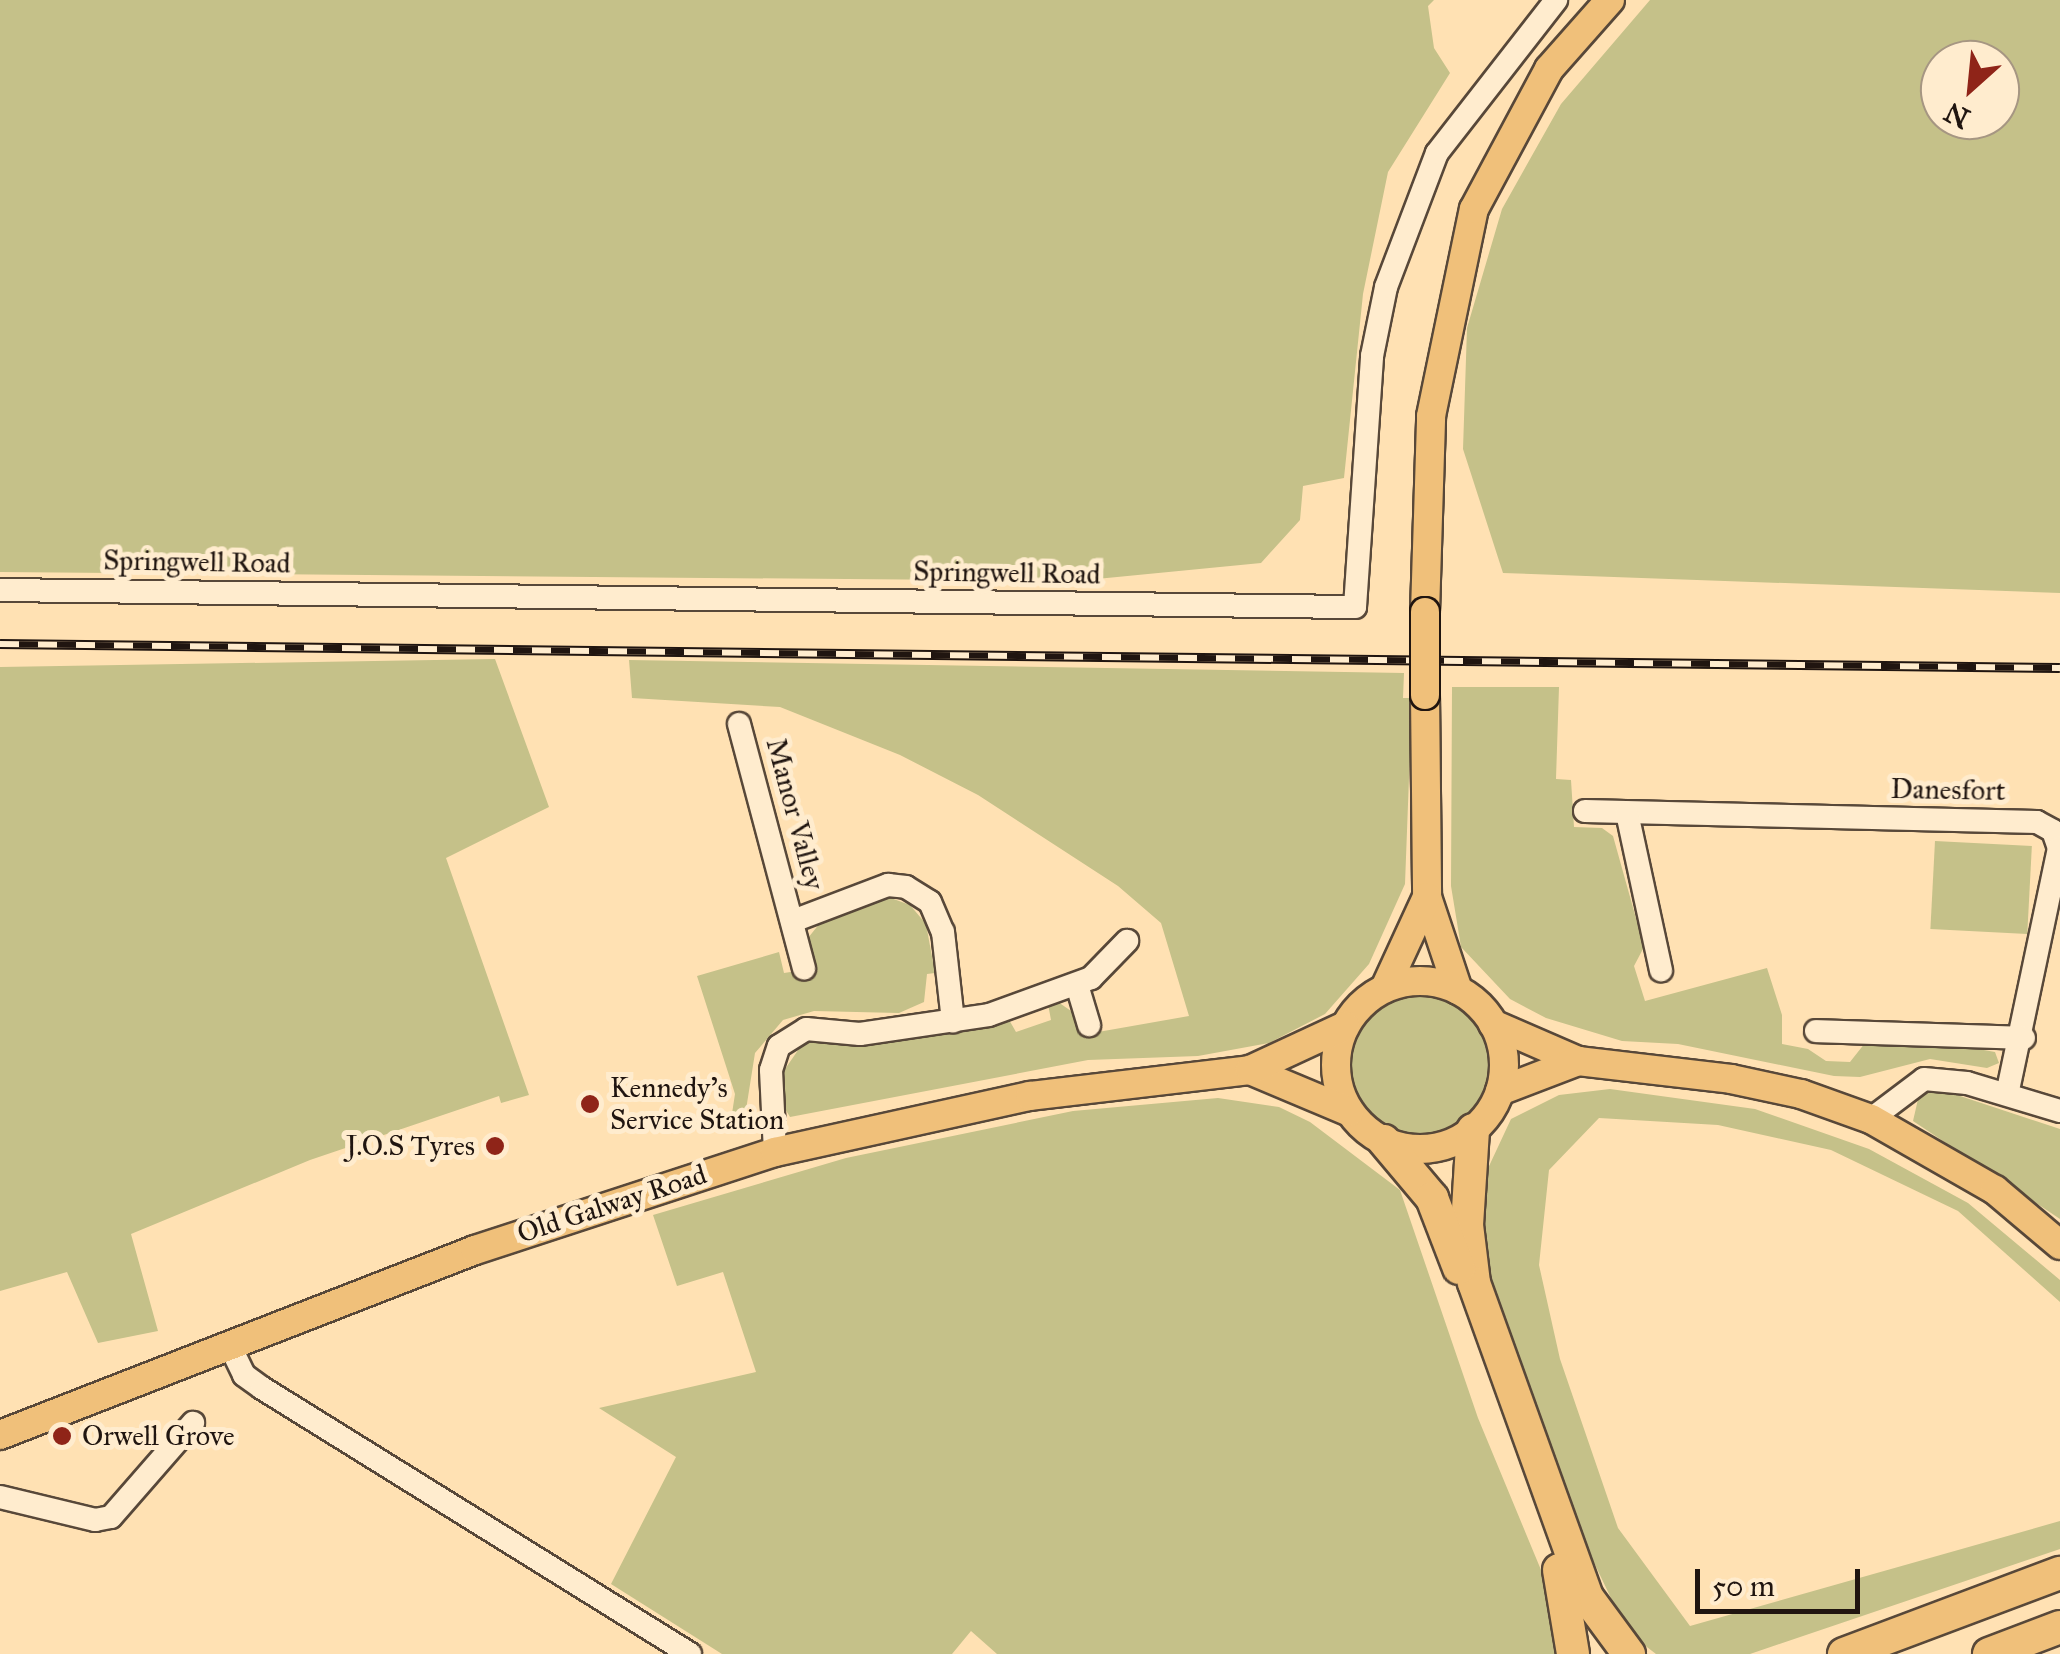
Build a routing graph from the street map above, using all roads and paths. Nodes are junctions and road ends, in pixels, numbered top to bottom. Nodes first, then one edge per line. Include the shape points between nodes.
1 (1556, 0) edge
2 (1610, 0) edge
3 (0, 590) edge
4 (740, 724) dead end
5 (1584, 811) dead end
6 (1627, 813) junction
7 (1427, 897) junction
8 (793, 920) junction
9 (1127, 941) dead end
10 (804, 968) dead end
11 (1661, 970) dead end
12 (1077, 985) junction
13 (1385, 988) junction
14 (1458, 990) junction
15 (953, 1021) junction
16 (1493, 1024) junction
17 (1089, 1025) dead end
18 (1345, 1026) junction
19 (1816, 1031) dead end
20 (2024, 1038) junction
21 (1578, 1062) junction
22 (1250, 1070) junction
23 (1500, 1090) junction
24 (2007, 1094) junction
25 (2060, 1111) edge
26 (1350, 1112) junction
27 (1871, 1120) junction
28 (1473, 1130) junction
29 (1384, 1141) junction
30 (775, 1152) junction
31 (2060, 1246) edge
32 (230, 1346) junction
33 (193, 1423) dead end
34 (0, 1434) edge
35 (0, 1498) edge
36 (2060, 1573) edge
37 (2060, 1628) edge
38 (690, 1654) edge
39 (1573, 1654) edge
40 (1629, 1654) edge
41 (1844, 1654) edge
42 (1989, 1654) edge

1 - 3 street, Springwell Road via 1437,153 1386,287 1367,408 1355,607
2 - 7 main road, bridge via 1549,69 1474,209 1431,416
4 - 8 street, Manor Valley
5 - 6 street, Danesfort
6 - 11 street
6 - 20 street, Danesfort via 2038,822 2053,830 2059,848
7 - 13 main road
7 - 14 main road
8 - 10 street, Manor Valley
8 - 15 street, Manor Valley via 888,885 930,902 944,932
9 - 12 street
12 - 15 street
12 - 17 street
13 - 14 main road via 1411,981
13 - 18 main road
14 - 16 main road
15 - 30 street via 860,1034 806,1030 778,1046 770,1070
16 - 21 main road
16 - 23 main road via 1503,1053
18 - 22 main road
18 - 26 main road via 1336,1062
19 - 20 street
20 - 24 street, Danesfort
21 - 23 main road
21 - 27 main road via 1732,1079 1801,1094
22 - 26 main road
22 - 30 main road, Old Galway Road via 1030,1096
23 - 28 main road
24 - 25 street
24 - 27 street via 1924,1079
26 - 29 main road
27 - 31 main road via 1995,1190
28 - 29 main road via 1446,1145 1418,1149
28 - 40 highway via 1467,1225 1474,1283 1587,1597
29 - 39 highway via 1432,1198 1450,1238 1558,1565
30 - 32 main road, Old Galway Road via 574,1215
32 - 34 main road, Old Galway Road
32 - 38 street via 244,1375 262,1388
33 - 35 street via 112,1517 87,1518
36 - 41 highway
37 - 42 highway

